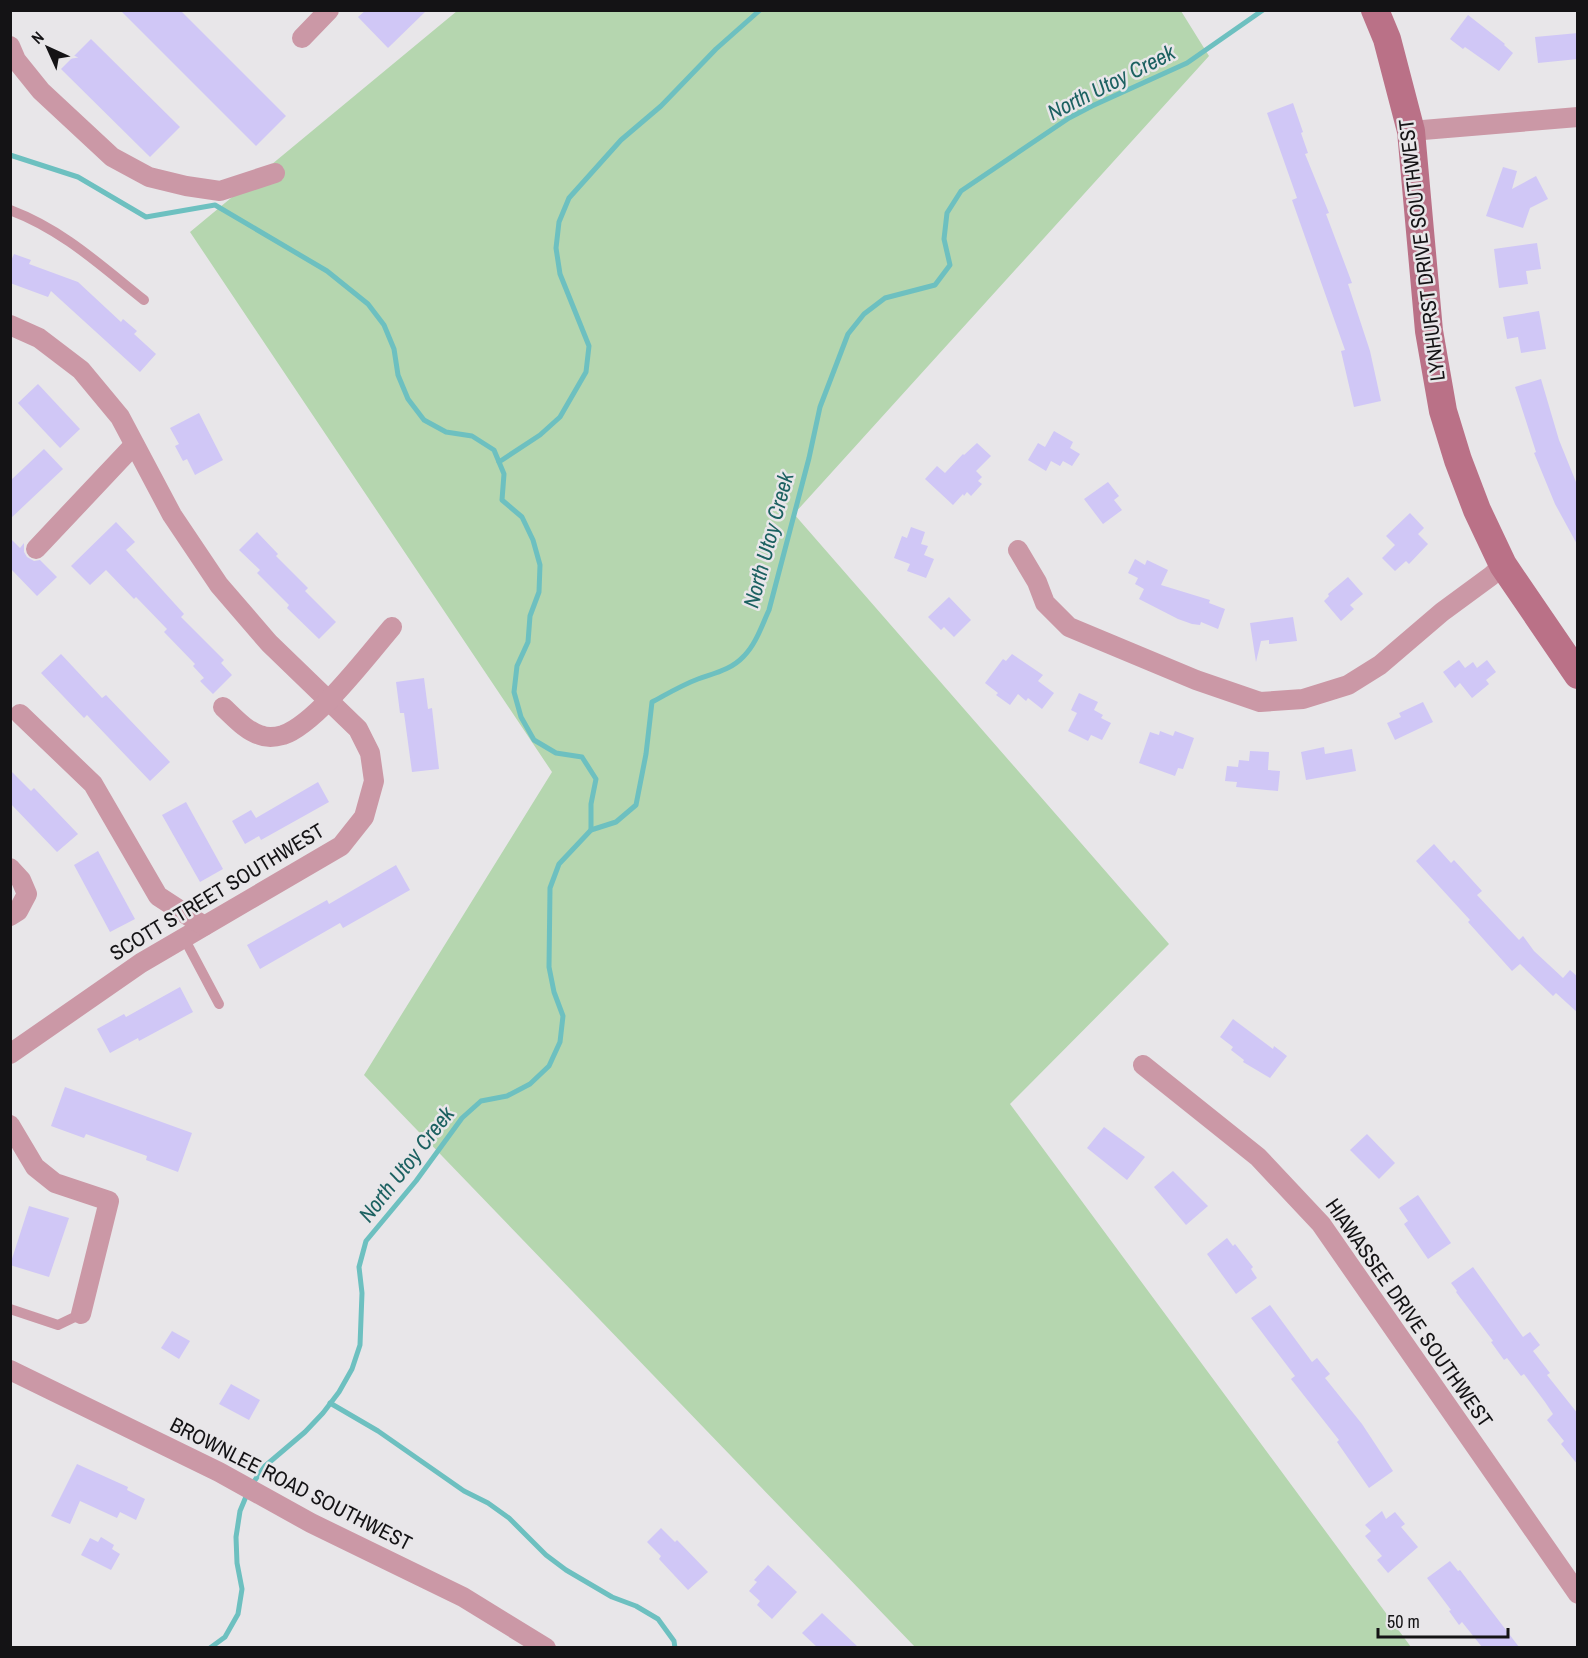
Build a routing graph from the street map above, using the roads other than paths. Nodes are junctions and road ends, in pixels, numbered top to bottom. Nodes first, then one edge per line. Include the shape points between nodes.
1 (329, 10) edge
2 (1375, 10) edge
3 (303, 38) dead end
4 (10, 46) edge
5 (1578, 117) edge
6 (1411, 131) junction
7 (275, 173) dead end
8 (10, 210) edge
9 (144, 300) dead end
10 (10, 325) edge
11 (134, 445) junction
12 (36, 549) dead end
13 (1018, 550) dead end
14 (1503, 565) junction
15 (392, 627) dead end
16 (1578, 675) edge
17 (328, 700) junction
18 (223, 707) dead end
19 (20, 714) dead end
20 (10, 868) edge
21 (10, 916) edge
22 (204, 926) junction
23 (184, 938) junction
24 (219, 1004) dead end
25 (10, 1054) edge
26 (1143, 1065) dead end
27 (10, 1125) edge
28 (10, 1309) edge
29 (81, 1314) joint
30 (10, 1370) edge
31 (1578, 1594) edge
32 (546, 1647) edge

1 - 3 street
2 - 6 street, LYNHURST DRIVE SOUTHWEST via 1387,39
4 - 7 street via 16,60 41,91 112,157 149,177 220,191
5 - 6 street
6 - 14 street, LYNHURST DRIVE SOUTHWEST via 1429,331 1443,411 1477,510
8 - 9 lane via 71,241
10 - 11 street, SCOTT STREET SOUTHWEST via 39,338 81,370 120,417
11 - 12 street
11 - 17 street, SCOTT STREET SOUTHWEST via 172,515 219,585 268,643
13 - 14 street via 1044,603 1069,627 1260,702 1303,699 1348,685 1380,665
14 - 16 street, LYNHURST DRIVE SOUTHWEST
15 - 17 street
17 - 18 street via 304,723 284,735 271,737 245,727
17 - 22 street, SCOTT STREET SOUTHWEST via 358,729 370,753 374,781 364,817 341,846
19 - 22 street via 93,784 158,896
20 - 21 street via 27,894 18,911
22 - 23 street, SCOTT STREET SOUTHWEST
23 - 24 lane
23 - 25 street, SCOTT STREET SOUTHWEST via 141,963
26 - 31 street, HIAWASSEE DRIVE SOUTHWEST via 1258,1157 1321,1224
27 - 29 street via 35,1167 55,1183 110,1201
28 - 29 lane via 58,1325
30 - 32 street, BROWNLEE ROAD SOUTHWEST via 463,1597

